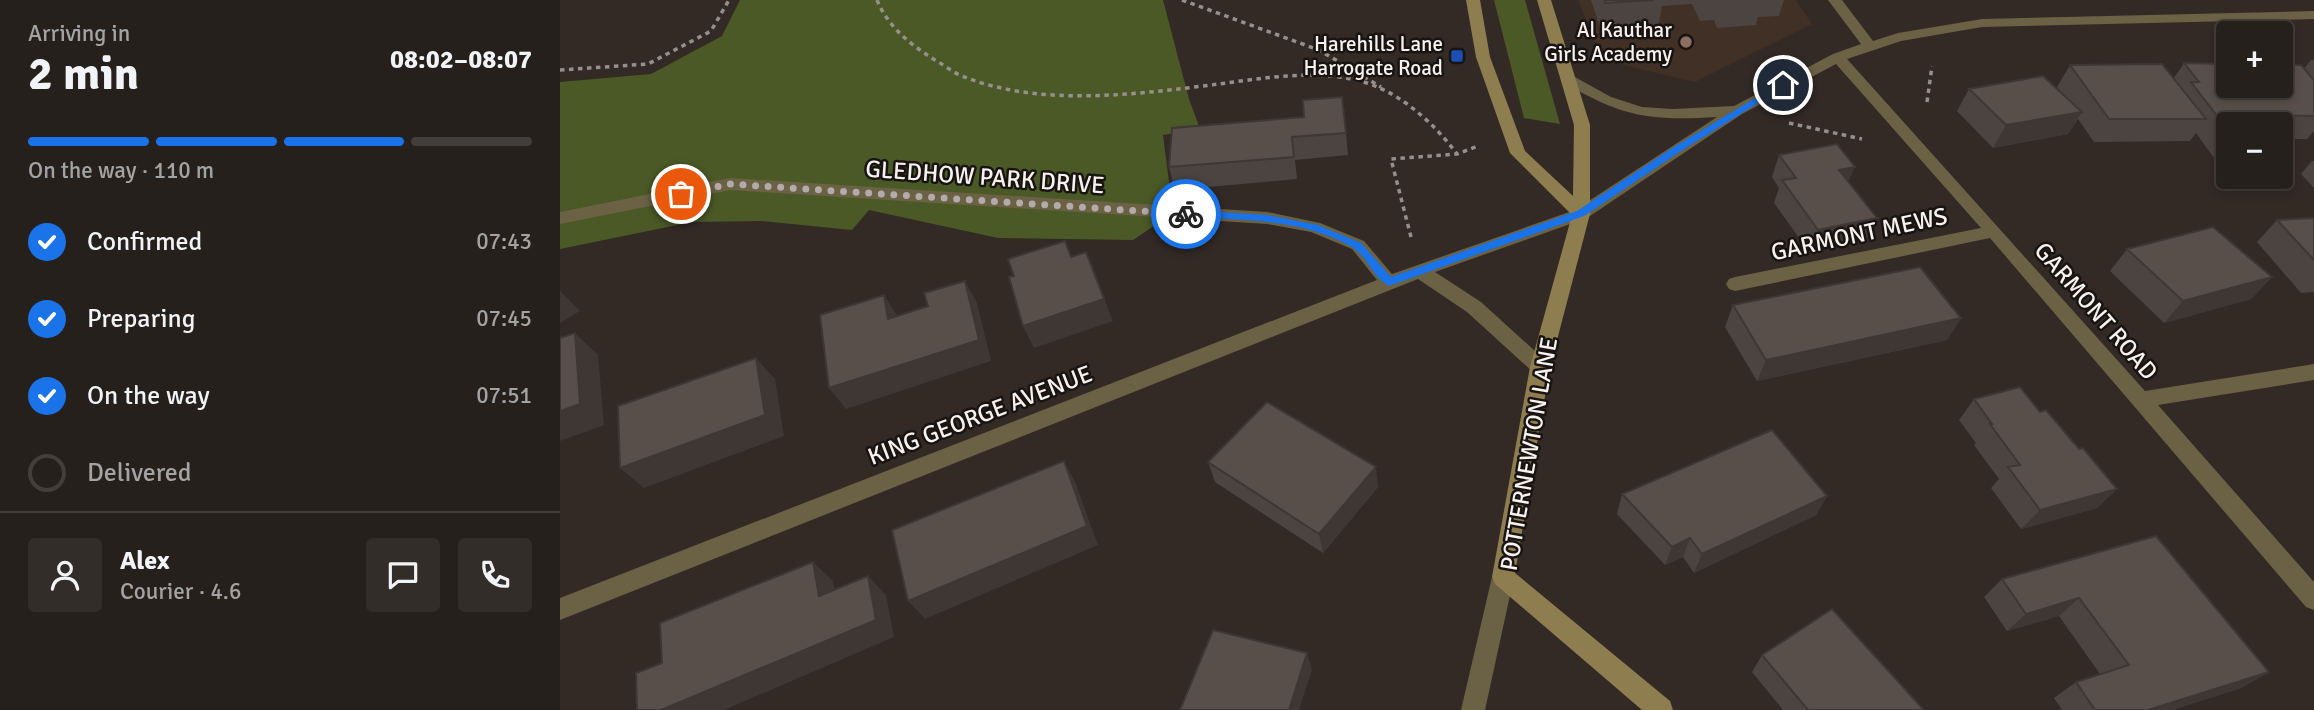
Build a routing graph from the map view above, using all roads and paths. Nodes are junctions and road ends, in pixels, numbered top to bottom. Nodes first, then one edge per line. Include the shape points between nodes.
1 (729, 0) edge
2 (877, 0) edge
3 (1182, 0) edge
4 (1474, 0) edge
5 (1544, 0) edge
6 (1835, 0) edge
7 (2314, 15) edge
8 (1870, 46) junction
9 (1838, 57) junction
10 (560, 70) edge
11 (1568, 79) junction
12 (1387, 92) junction
13 (1737, 111) junction
14 (1510, 133) junction
15 (1457, 154) junction
16 (1581, 214) junction
17 (560, 218) edge
18 (1994, 231) junction
19 (1420, 271) junction
20 (1389, 282) junction
21 (1735, 284) dead end
22 (1540, 367) junction
23 (2314, 372) edge
24 (2141, 400) junction
25 (1503, 577) junction
26 (2314, 599) edge
27 (560, 609) edge
28 (1473, 710) edge
29 (1661, 710) edge

1 - 10 path via 711,31 648,64
2 - 12 path via 880,10 920,51 963,76 1026,92 1134,94 1262,78 1319,76 1359,80
3 - 12 path via 1312,47
4 - 14 main road via 1483,57
5 - 11 main road
6 - 8 street
7 - 8 street via 1982,23
8 - 9 street
9 - 13 street, KING GEORGE AVENUE
9 - 18 street, GARMONT ROAD
11 - 13 street via 1610,103 1633,110 1657,114
11 - 16 main road, POTTERNEWTON LANE via 1582,125
12 - 15 path via 1447,138
13 - 16 street, KING GEORGE AVENUE
14 - 15 path
14 - 16 main road via 1518,153
15 - 19 path via 1391,159
16 - 19 street, KING GEORGE AVENUE
16 - 22 main road, POTTERNEWTON LANE
17 - 20 street, GLEDHOW PARK DRIVE via 730,184 1267,218 1314,227 1358,245
18 - 21 street, GARMONT MEWS
18 - 24 street, GARMONT ROAD
19 - 20 street, KING GEORGE AVENUE
19 - 22 street via 1474,307
20 - 27 street, KING GEORGE AVENUE
22 - 25 main road, POTTERNEWTON LANE
23 - 24 street
24 - 26 street, GARMONT ROAD
25 - 28 street
25 - 29 main road, POTTERNEWTON LANE

